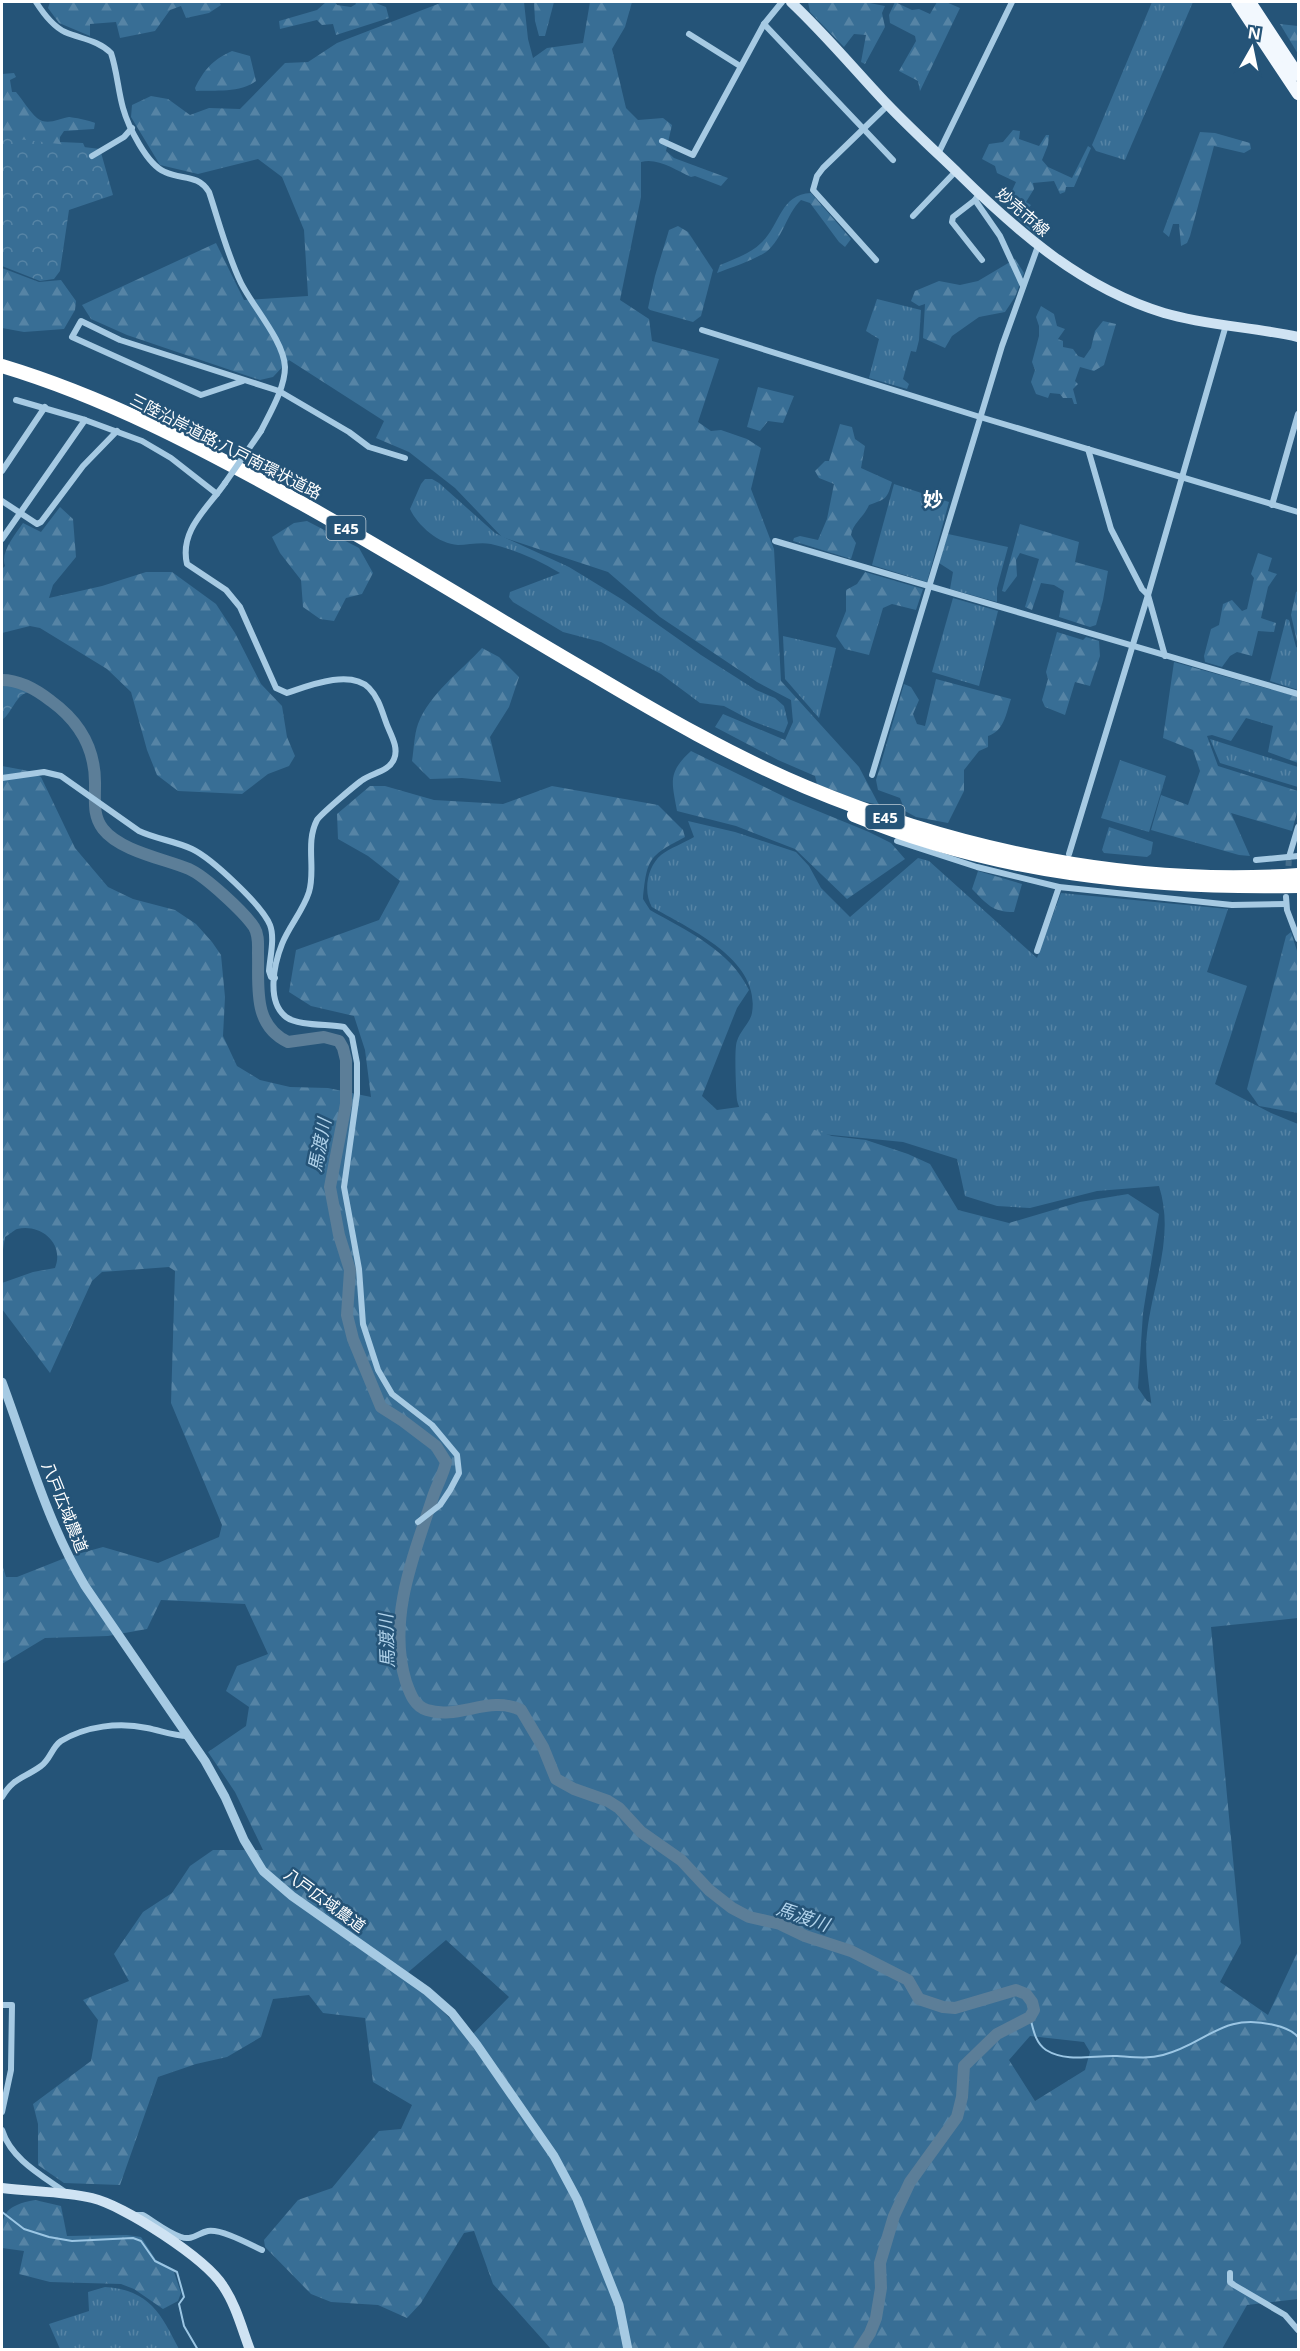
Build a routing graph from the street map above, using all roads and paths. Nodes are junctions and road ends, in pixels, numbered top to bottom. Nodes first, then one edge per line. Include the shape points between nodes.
1 (36, 2) edge
2 (782, 2) edge
3 (791, 2) edge
4 (1012, 2) edge
5 (1237, 2) edge
6 (1250, 2) edge
7 (764, 24) junction
8 (689, 34) dead end
9 (740, 66) junction
10 (1299, 75) edge
11 (1299, 94) edge
12 (888, 105) junction
13 (864, 127) junction
14 (132, 128) junction
15 (663, 141) dead end
16 (938, 154) junction
17 (92, 156) dead end
18 (894, 160) dead end
19 (956, 171) junction
20 (977, 197) junction
21 (913, 216) dead end
22 (1038, 246) junction
23 (876, 260) dead end
24 (982, 260) dead end
25 (1023, 286) junction
26 (1226, 325) junction
27 (702, 330) dead end
28 (1299, 337) edge
29 (2, 366) edge
30 (243, 381) junction
31 (279, 391) junction
32 (16, 400) dead end
33 (45, 407) junction
34 (1299, 414) edge
35 (980, 417) junction
36 (84, 420) junction
37 (117, 431) junction
38 (1088, 449) junction
39 (405, 458) dead end
40 (2, 471) edge
41 (1182, 478) junction
42 (217, 494) junction
43 (2, 501) edge
44 (1272, 505) junction
45 (1299, 512) edge
46 (21, 513) junction
47 (2, 540) edge
48 (775, 541) dead end
49 (929, 586) junction
50 (1148, 595) junction
51 (1131, 646) junction
52 (1165, 656) junction
53 (1299, 694) edge
54 (674, 722) junction
55 (872, 775) dead end
56 (2, 778) edge
57 (1299, 827) edge
58 (897, 841) dead end
59 (1069, 854) dead end
60 (1299, 856) edge
61 (1289, 857) junction
62 (1256, 860) dead end
63 (1299, 874) edge
64 (1299, 886) edge
65 (1059, 887) junction
66 (1297, 927) edge
67 (1299, 939) edge
68 (1036, 951) dead end
69 (275, 978) junction
70 (2, 1382) edge
71 (418, 1522) dead end
72 (188, 1736) junction
73 (2, 1797) edge
74 (2, 2005) edge
75 (2, 2112) edge
76 (2, 2130) edge
77 (2, 2188) edge
78 (68, 2194) junction
79 (133, 2215) junction
80 (262, 2250) dead end
81 (1230, 2273) dead end
82 (1299, 2330) edge
83 (250, 2349) edge
84 (628, 2349) edge

1 - 14 street via 63,31 84,37 111,53 123,107
2 - 7 street
3 - 12 main road, 妙売市線
4 - 16 street
5 - 11 highway
6 - 10 highway
7 - 9 street
7 - 13 street
8 - 9 street
9 - 15 street via 693,155
12 - 13 street
12 - 16 main road, 妙売市線
13 - 18 street
13 - 23 street via 823,168 813,190
14 - 17 street
14 - 31 street via 158,168 195,178 209,192 240,280 285,361
16 - 19 main road, 妙売市線
19 - 20 main road, 妙売市線
19 - 21 street
20 - 22 main road, 妙売市線
20 - 24 street via 951,222
20 - 25 street
22 - 25 street
22 - 26 main road, 妙売市線 via 1066,267 1123,297 1164,313
25 - 35 street
26 - 28 main road, 妙売市線
26 - 41 street
27 - 35 street
29 - 54 highway, 三陸沿岸道路;八戸南環状道路 / E45 via 106,403 200,447 344,527
30 - 30 street via 201,395 72,337 81,321 120,340
30 - 31 street
31 - 39 street via 369,447
31 - 42 street, bridge via 261,431
32 - 33 street
33 - 36 street
33 - 40 street
34 - 44 street
35 - 38 street
35 - 49 street
36 - 37 street
36 - 46 street
37 - 42 street via 171,458
37 - 46 street via 83,466 40,522 37,524
38 - 41 street
38 - 50 street via 1111,529
41 - 44 street
41 - 50 street
42 - 69 street via 189,532 185,545 187,564 234,597 276,688 287,693 330,680 363,683 377,699 396,750 388,768 362,780 318,819 311,844 309,892 282,943
43 - 46 street
44 - 45 street
46 - 47 street
48 - 49 street
49 - 51 street
49 - 55 street
50 - 51 street
50 - 52 street
51 - 52 street
51 - 59 street
52 - 53 street
54 - 63 highway, 三陸沿岸道路;八戸南環状道路 / E45 via 804,786 887,818 954,837 1110,869 1206,876
54 - 64 highway, 三陸沿岸道路;八戸南環状道路 / E45 via 744,765 803,794 876,824 949,847 1082,876 1222,887
56 - 69 street via 54,773 139,831 203,855 238,886 268,921 269,971
57 - 61 street
58 - 65 street via 977,867
60 - 61 street
61 - 62 street
65 - 66 street via 1232,904 1286,900
65 - 68 street
66 - 67 street
69 - 71 street via 275,999 287,1018 344,1027 352,1037 357,1094 344,1196 359,1269 363,1324 378,1370 392,1394 432,1425 458,1455 459,1473 450,1490 440,1505
70 - 72 street, 八戸広域農道 via 70,1562
72 - 73 street via 145,1728 98,1727 57,1744 47,1761 14,1781
72 - 84 street, 八戸広域農道 via 215,1777 243,1840 263,1870 300,1902 427,1991 452,2013 477,2045 554,2156 577,2199 619,2305
74 - 75 street via 12,2005 12,2056
76 - 78 street via 4,2139 20,2159
77 - 78 main road
78 - 79 main road via 95,2199
79 - 80 street via 143,2215 180,2237 213,2231
79 - 83 main road via 214,2275 234,2307
81 - 82 street via 1230,2282 1285,2315

